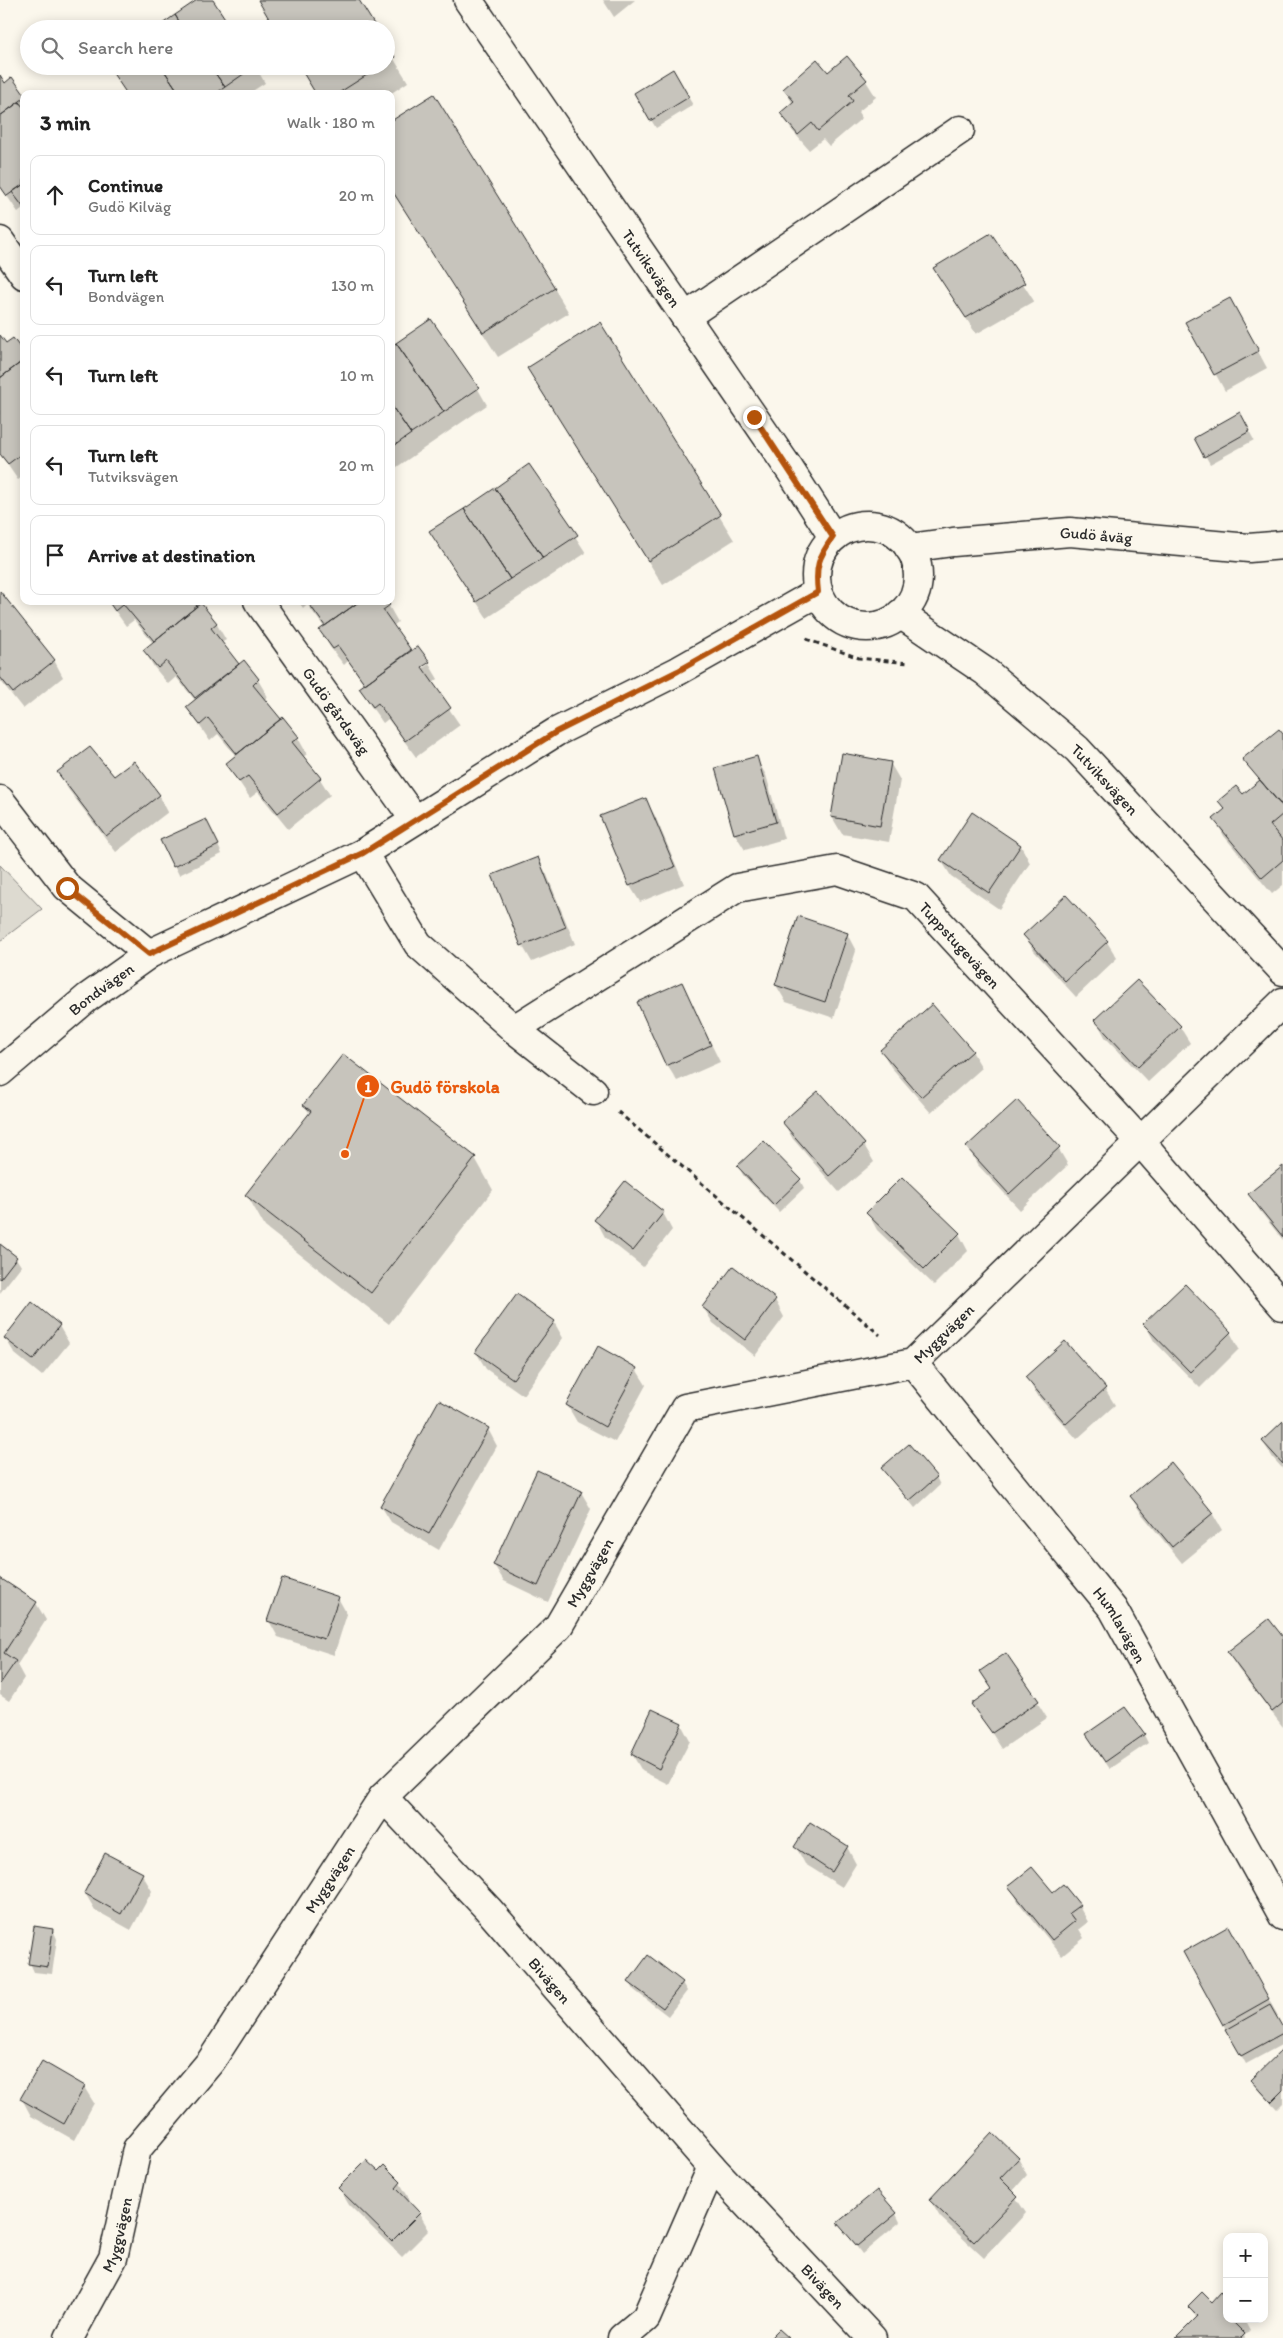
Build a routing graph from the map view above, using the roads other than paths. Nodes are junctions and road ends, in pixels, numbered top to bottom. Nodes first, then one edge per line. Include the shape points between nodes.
1 (468, 0) edge
2 (960, 130) dead end
3 (0, 242) edge
4 (20, 270) edge
5 (685, 317) junction
6 (833, 537) junction
7 (1283, 545) edge
8 (909, 548) junction
9 (818, 592) junction
10 (261, 605) edge
11 (900, 614) junction
12 (0, 800) edge
13 (415, 820) junction
14 (363, 853) junction
15 (149, 954) junction
16 (1283, 971) edge
17 (1283, 1002) edge
18 (514, 1029) junction
19 (0, 1072) edge
20 (593, 1091) road end
21 (1140, 1141) junction
22 (1283, 1306) edge
23 (913, 1362) junction
24 (383, 1797) junction
25 (1283, 1916) edge
26 (712, 2167) junction
27 (69, 2338) edge
28 (622, 2338) edge
29 (872, 2338) edge

1 - 5 street, Tutviksvägen
2 - 5 street
3 - 4 street
5 - 6 street, Tutviksvägen
6 - 8 street via 850,527 870,524 890,529
6 - 9 street via 821,553 816,572
7 - 8 street, Gudö åväg via 1249,548 1070,532
8 - 11 street via 915,559 918,579 913,598
9 - 11 street via 828,609 844,622 863,627 884,624
9 - 13 street, Bondvägen via 678,671 556,732
10 - 13 street, Gudö gårdsväg
11 - 16 street, Tutviksvägen via 986,672 1077,749
12 - 15 street via 67,888
13 - 14 street, Bondvägen
14 - 15 street, Bondvägen
14 - 18 street via 418,944
15 - 19 street, Bondvägen via 87,998
17 - 21 street, Myggvägen
18 - 20 street
18 - 21 street, Tuppstugevägen via 737,888 837,870 916,897
21 - 22 street, Tuppstugevägen
21 - 23 street, Myggvägen
23 - 24 street, Myggvägen via 685,1408 558,1627
23 - 25 street, Humlavägen via 1112,1608
24 - 26 street, Bivägen via 488,1909
24 - 27 street, Myggvägen via 211,2061 137,2149 113,2258
26 - 28 street via 646,2318
26 - 29 street, Bivägen

